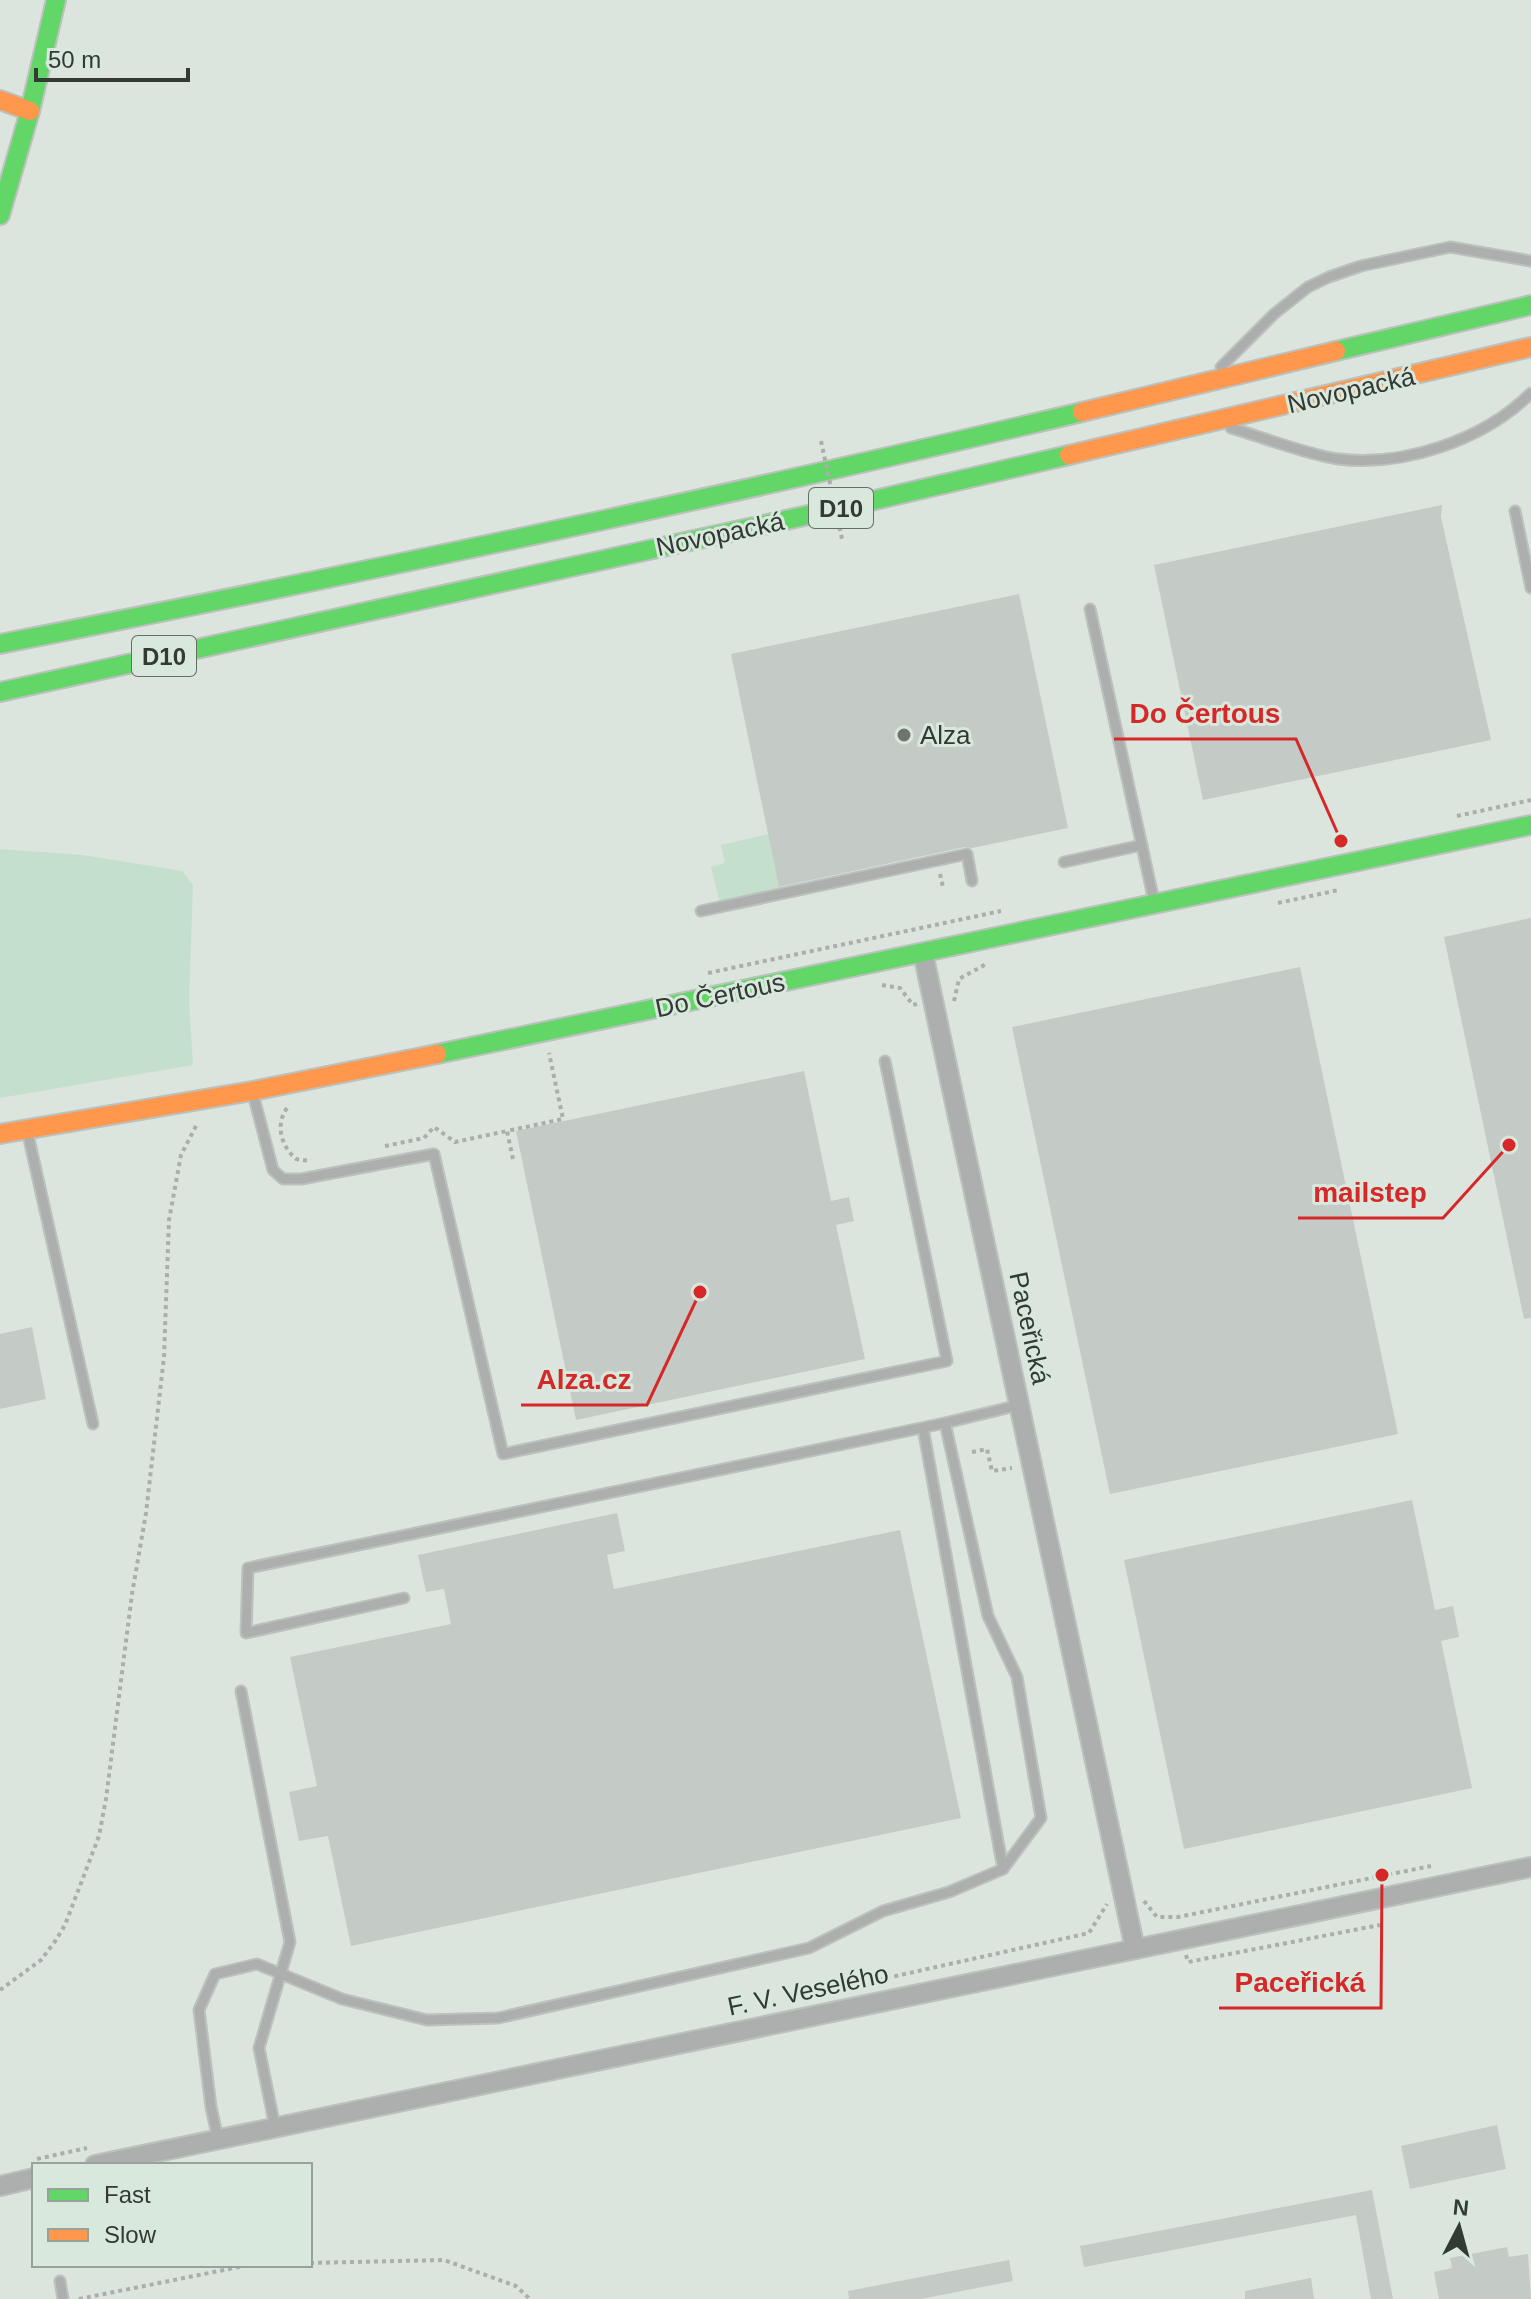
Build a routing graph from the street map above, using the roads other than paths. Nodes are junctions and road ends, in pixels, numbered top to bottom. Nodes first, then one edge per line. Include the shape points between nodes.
1 (56, 0) edge
2 (0, 100) edge
3 (30, 111) junction
4 (0, 215) edge
5 (1531, 261) edge
6 (1531, 305) edge
7 (1531, 347) edge
8 (1203, 385) junction
9 (1531, 393) edge
10 (1213, 423) junction
11 (1515, 511) dead end
12 (1531, 588) edge
13 (1090, 609) dead end
14 (0, 644) edge
15 (0, 692) edge
16 (1531, 825) edge
17 (1142, 845) junction
18 (1064, 862) dead end
19 (972, 881) dead end
20 (1154, 904) junction
21 (701, 911) dead end
22 (923, 953) junction
23 (885, 1061) dead end
24 (252, 1091) junction
25 (27, 1130) junction
26 (0, 1134) edge
27 (1019, 1405) junction
28 (945, 1423) junction
29 (93, 1424) dead end
30 (923, 1428) junction
31 (404, 1598) dead end
32 (241, 1691) dead end
33 (1531, 1867) edge
34 (1003, 1869) junction
35 (1135, 1949) junction
36 (281, 1974) junction
37 (275, 2127) junction
38 (218, 2139) junction
39 (93, 2156) edge
40 (32, 2169) edge
41 (0, 2186) edge
42 (60, 2281) dead end
43 (63, 2299) edge

1 - 3 main road
2 - 3 main road
3 - 4 main road
5 - 8 lane via 1450,247 1329,277 1274,314
6 - 8 main road, Novopacká / D10
7 - 10 main road, Novopacká / D10
8 - 14 main road, Novopacká / D10 via 719,495
9 - 10 lane via 1484,430 1429,449 1371,460 1337,459
10 - 15 main road, Novopacká / D10
11 - 12 lane
13 - 17 lane
16 - 20 main road, Do Čertous
17 - 18 lane
17 - 20 lane
19 - 21 lane via 967,854
20 - 22 main road, Do Čertous
22 - 24 main road, Do Čertous
22 - 27 street, Paceřická
23 - 24 lane via 947,1361 503,1454 434,1154 283,1179 273,1170
24 - 25 main road, Do Čertous
25 - 26 main road, Do Čertous
25 - 29 lane
27 - 28 lane
27 - 35 street, Paceřická
28 - 30 lane
28 - 34 lane via 988,1616 1017,1677 1041,1818
30 - 31 lane via 248,1568 246,1633
30 - 34 lane
32 - 36 lane via 290,1942
33 - 35 street, F. V. Veselého
34 - 36 lane via 883,1911 809,1948 498,2018 427,2020 342,1999
35 - 37 street, F. V. Veselého
36 - 37 lane via 259,2048
36 - 38 lane via 257,1964 215,1974 199,2010
37 - 38 street, F. V. Veselého
38 - 39 street, F. V. Veselého
40 - 41 street
42 - 43 lane

